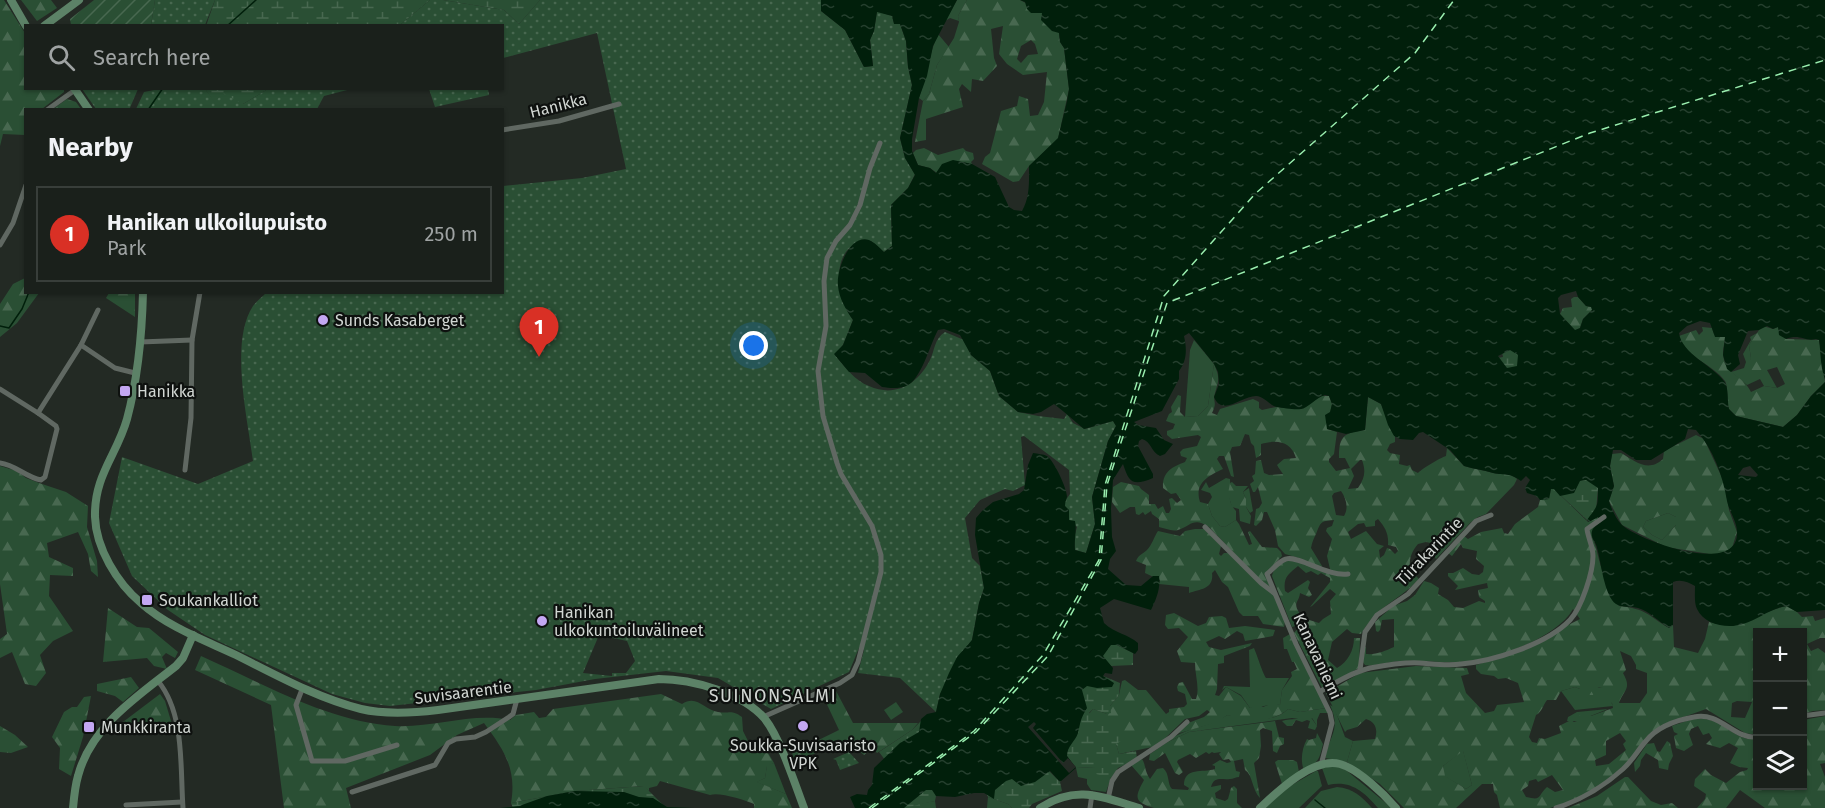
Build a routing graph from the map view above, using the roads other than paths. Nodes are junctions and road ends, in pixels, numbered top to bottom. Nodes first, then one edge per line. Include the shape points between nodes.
1 (10, 0) edge
2 (79, 0) edge
3 (25, 24) edge
4 (47, 24) edge
5 (74, 90) edge
6 (76, 90) edge
7 (619, 104) dead end
8 (50, 108) edge
9 (88, 108) edge
10 (504, 130) edge
11 (880, 143) dead end
12 (24, 191) edge
13 (0, 245) edge
14 (143, 294) edge
15 (200, 294) edge
16 (98, 310) dead end
17 (192, 340) junction
18 (140, 342) junction
19 (81, 345) junction
20 (135, 373) junction
21 (0, 389) edge
22 (38, 413) junction
23 (0, 463) edge
24 (184, 470) dead end
25 (1491, 515) dead end
26 (1604, 517) dead end
27 (1205, 527) dead end
28 (1347, 574) dead end
29 (1275, 594) junction
30 (194, 635) junction
31 (1360, 670) junction
32 (158, 681) junction
33 (303, 687) junction
34 (1321, 691) junction
35 (517, 699) junction
36 (1825, 713) edge
37 (1807, 715) edge
38 (762, 717) junction
39 (1187, 722) dead end
40 (1753, 737) edge
41 (397, 745) dead end
42 (1321, 765) junction
43 (352, 792) dead end
44 (1092, 794) junction
45 (1108, 799) junction
46 (126, 805) dead end
47 (183, 805) edge
48 (1575, 805) edge
49 (73, 808) edge
50 (804, 808) edge
51 (1040, 808) edge
52 (1090, 808) edge
53 (1140, 808) edge
54 (1260, 808) edge
55 (1396, 808) edge
56 (1556, 808) edge

1 - 3 street
2 - 4 street
5 - 8 street
6 - 9 street
7 - 10 street, Hanikka via 559,121
11 - 38 street via 860,205 827,258 826,326 818,371 823,416 833,449 841,474 876,535 881,572 852,675
12 - 13 street via 10,231
14 - 18 street, Suvisaarentie
15 - 17 street
16 - 19 street
17 - 18 street
17 - 24 street via 191,418
18 - 20 street, Suvisaarentie
19 - 20 street via 115,368
19 - 22 street
20 - 30 street, Suvisaarentie via 127,419 103,470 96,500 101,547 140,603
21 - 22 street
22 - 23 street via 57,429 45,477 33,479
25 - 31 street, Tiirakarintie via 1476,521 1408,594 1377,615 1365,632
26 - 31 street via 1587,529 1593,559 1578,609 1552,634 1477,662 1401,664
27 - 29 street, Kanavaniemi
28 - 29 street, Kanavaniemi via 1328,572 1296,558 1284,559 1267,574
29 - 34 street, Kanavaniemi
30 - 32 street via 183,658
30 - 33 street, Suvisaarentie
31 - 34 street
32 - 47 street via 176,716
32 - 49 street via 123,709 93,742 78,776
33 - 35 street, Suvisaarentie via 353,706 384,712 419,712
33 - 41 street via 296,705 312,761 345,760
34 - 42 street, Kanavaniemi via 1332,719
35 - 38 street, Suvisaarentie via 676,679 724,694
35 - 43 street via 513,714 480,735 448,743 435,765
36 - 37 street
38 - 50 street, Suvisaarentie via 778,743
39 - 45 street via 1118,772
40 - 48 street via 1743,736 1709,716 1677,722 1657,730 1624,768
42 - 54 street via 1290,782
42 - 55 street via 1347,767
44 - 45 street
44 - 51 street via 1070,795
44 - 52 street
45 - 53 street
46 - 47 street
48 - 56 street

